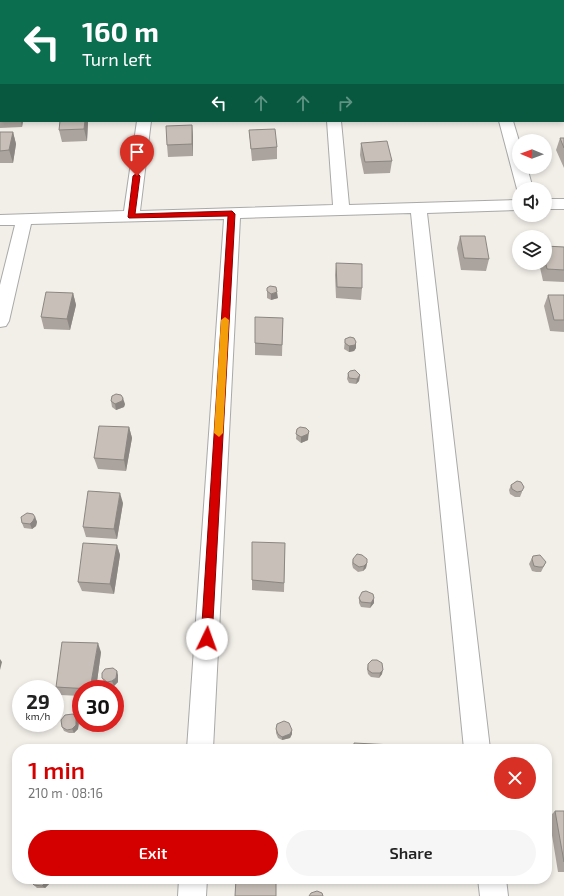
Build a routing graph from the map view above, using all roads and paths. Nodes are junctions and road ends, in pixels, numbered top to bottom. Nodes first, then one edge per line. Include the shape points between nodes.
1 (144, 122) edge
2 (334, 122) edge
3 (506, 122) edge
4 (523, 182) edge
5 (552, 204) edge
6 (564, 204) edge
7 (512, 205) edge
8 (418, 208) junction
9 (341, 210) junction
10 (232, 214) junction
11 (131, 217) junction
12 (0, 220) edge
13 (24, 220) junction
14 (0, 321) edge
15 (200, 744) edge
16 (476, 744) edge
17 (192, 884) edge
18 (493, 884) edge
19 (192, 896) edge
20 (494, 896) edge

1 - 11 street
2 - 9 street
3 - 4 street
5 - 6 street
7 - 8 street
8 - 9 street
8 - 16 street
9 - 10 street
10 - 11 street
10 - 15 street
11 - 13 street
12 - 13 street
13 - 14 street
17 - 19 street
18 - 20 street

